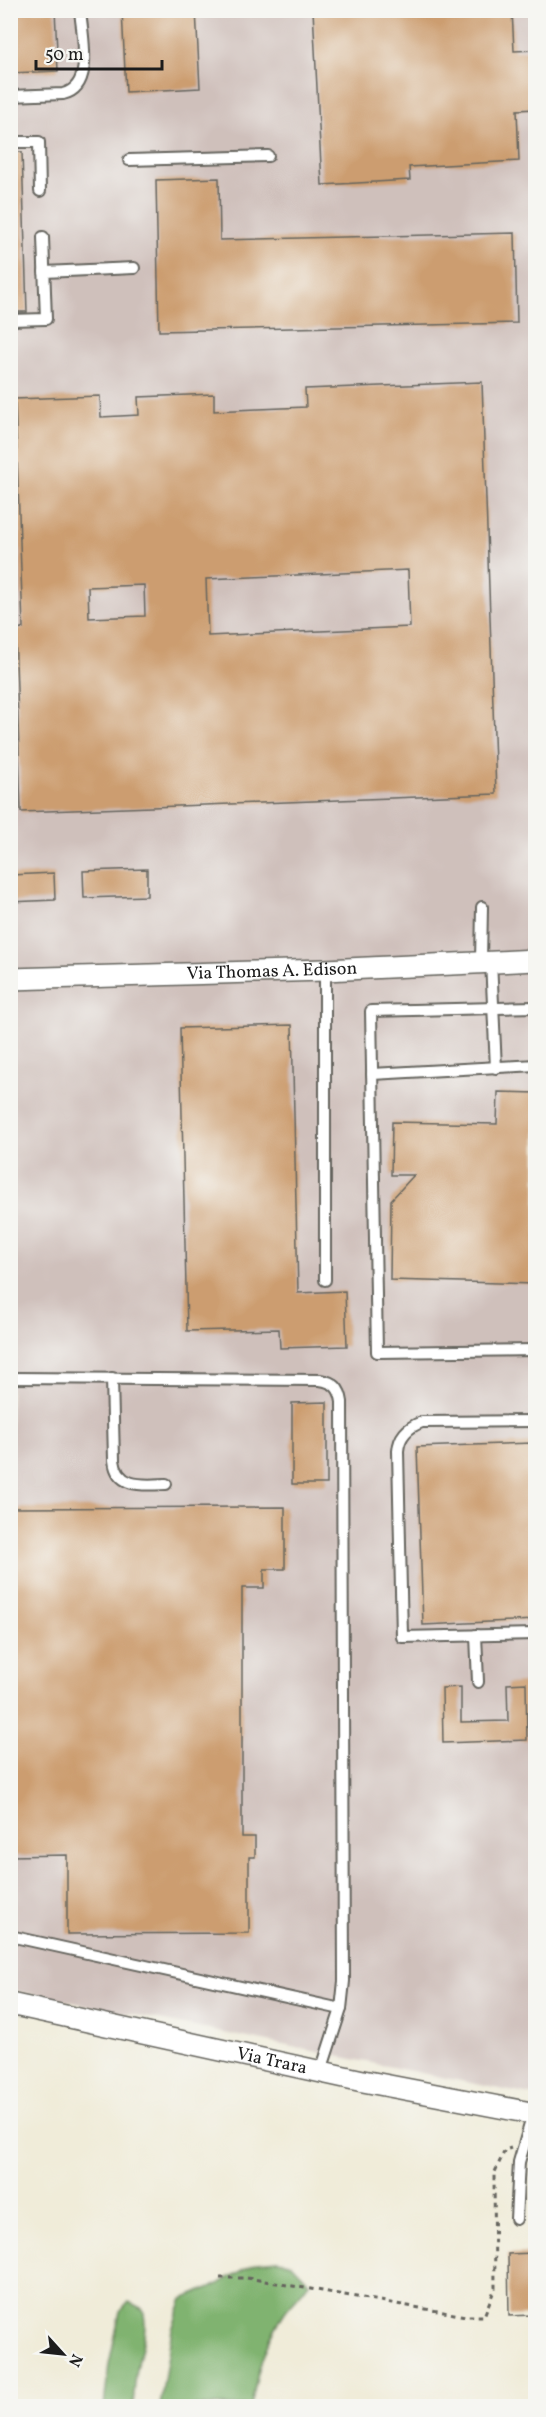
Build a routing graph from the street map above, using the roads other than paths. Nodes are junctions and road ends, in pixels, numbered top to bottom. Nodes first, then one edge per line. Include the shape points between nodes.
1 (80, 10) edge
2 (10, 96) edge
3 (10, 142) edge
4 (268, 156) dead end
5 (129, 160) dead end
6 (40, 191) dead end
7 (43, 237) dead end
8 (134, 268) dead end
9 (44, 272) junction
10 (10, 320) edge
11 (482, 907) dead end
12 (536, 960) edge
13 (486, 961) junction
14 (325, 970) junction
15 (10, 979) edge
16 (536, 1007) edge
17 (493, 1008) junction
18 (536, 1065) edge
19 (496, 1068) junction
20 (372, 1074) junction
21 (325, 1280) dead end
22 (536, 1350) edge
23 (10, 1378) edge
24 (112, 1378) junction
25 (536, 1421) edge
26 (166, 1484) dead end
27 (536, 1634) edge
28 (476, 1635) junction
29 (478, 1682) dead end
30 (10, 1936) edge
31 (10, 2004) edge
32 (341, 2009) junction
33 (321, 2072) junction
34 (534, 2114) edge
35 (516, 2219) dead end

1 - 2 lane via 84,69 78,86 63,94
3 - 6 lane via 39,142
4 - 5 lane
7 - 9 lane
8 - 9 lane
9 - 10 lane via 46,319
11 - 13 lane
12 - 13 street, Via Thomas A. Edison
13 - 14 street, Via Thomas A. Edison
13 - 17 lane
14 - 15 street, Via Thomas A. Edison
14 - 21 lane
16 - 17 lane
17 - 19 lane
17 - 20 lane via 371,1011
18 - 19 lane
19 - 20 lane
20 - 22 lane via 377,1352
23 - 24 lane
24 - 26 lane via 117,1473 134,1484
24 - 32 lane via 320,1380 333,1384 339,1391 344,1957
25 - 28 lane via 422,1422 408,1429 399,1444 402,1637
27 - 28 lane
28 - 29 lane
30 - 32 lane
31 - 33 street, Via Trara
32 - 33 lane
33 - 34 street, Via Trara
34 - 35 lane via 519,2162

